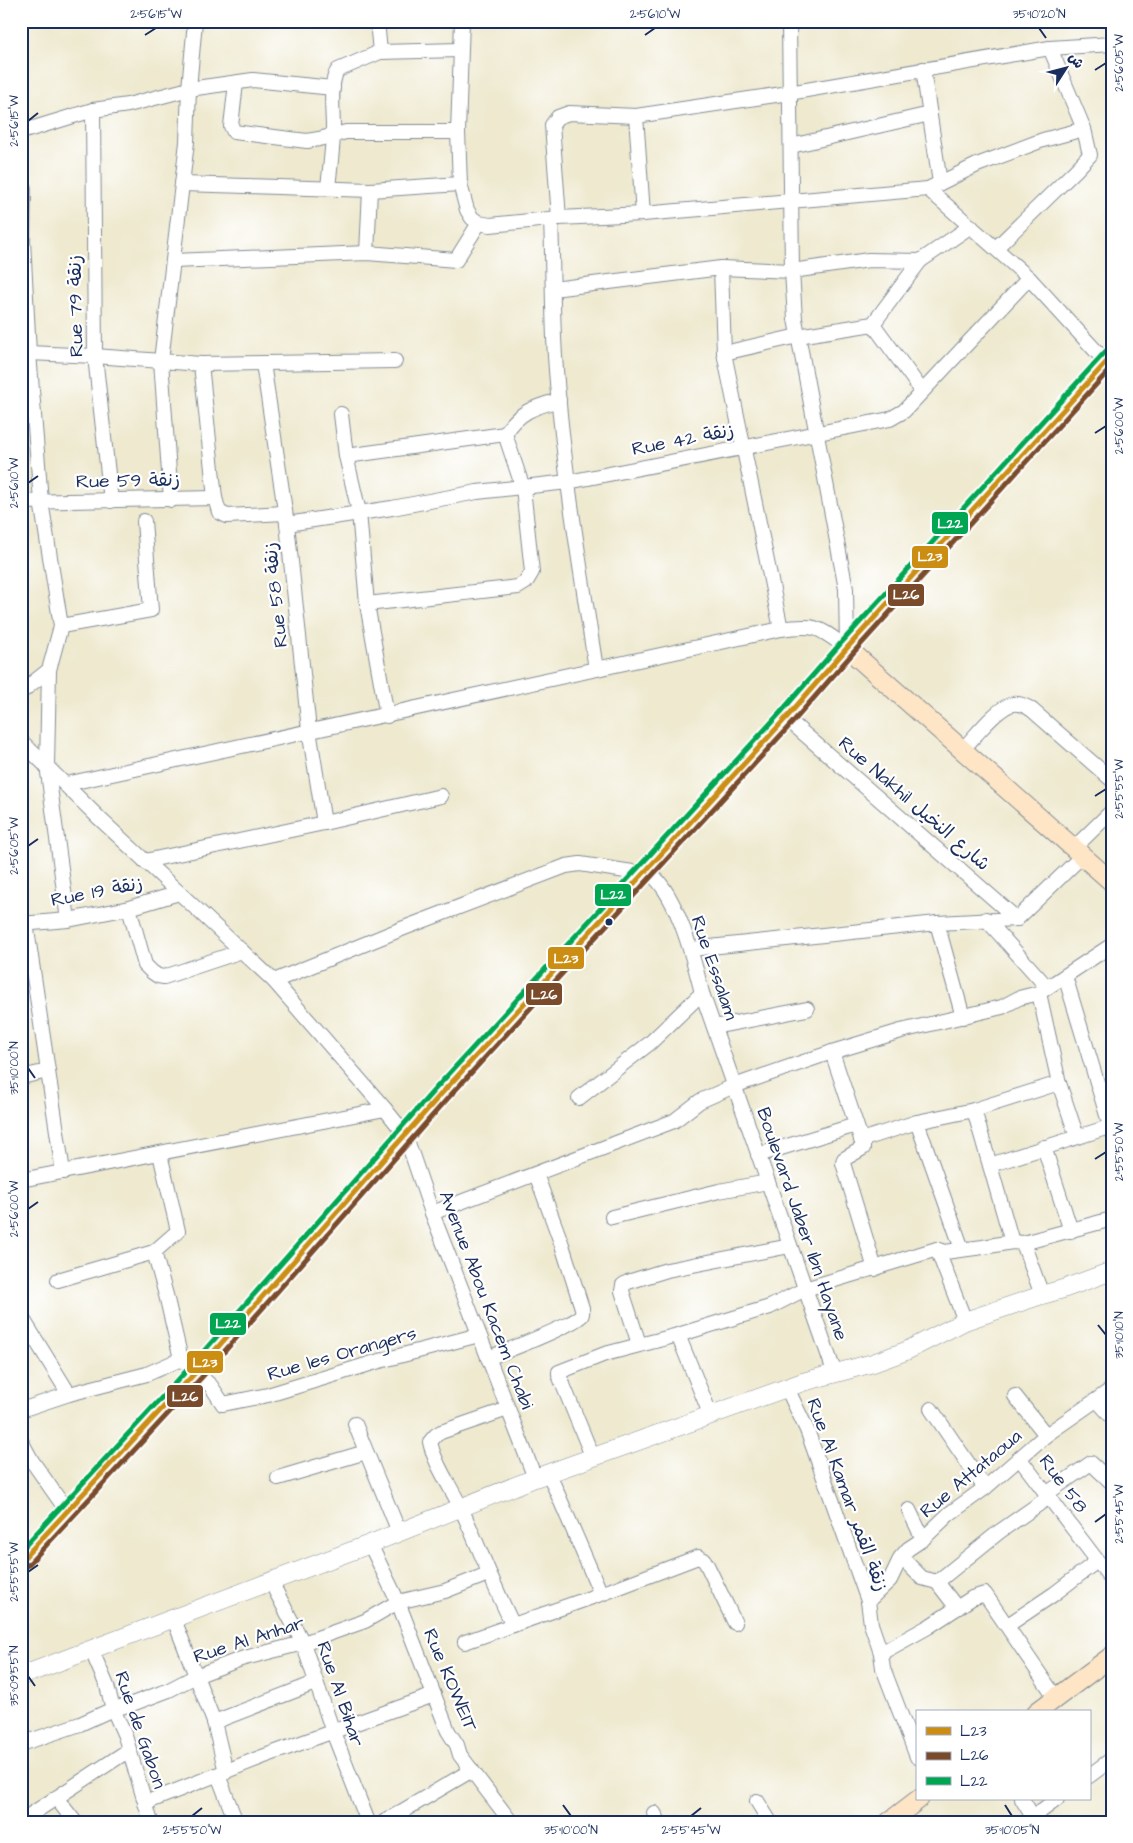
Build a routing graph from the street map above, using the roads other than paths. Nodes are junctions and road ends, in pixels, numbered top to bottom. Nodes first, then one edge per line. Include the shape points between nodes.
1 (195, 21) edge
2 (376, 21) edge
3 (462, 21) edge
4 (789, 21) edge
5 (1112, 44) edge
6 (1050, 48) junction
7 (460, 50) junction
8 (380, 52) junction
9 (923, 69) junction
10 (236, 83) junction
11 (333, 88) junction
12 (189, 89) junction
13 (789, 93) junction
14 (93, 110) junction
15 (930, 114) junction
16 (636, 116) junction
17 (1084, 129) junction
18 (21, 132) edge
19 (458, 132) junction
20 (333, 134) junction
21 (791, 146) junction
22 (182, 184) junction
23 (460, 184) junction
24 (22, 185) edge
25 (934, 186) junction
26 (328, 187) junction
27 (370, 190) junction
28 (791, 200) junction
29 (643, 214) junction
30 (555, 219) junction
31 (479, 223) junction
32 (971, 226) junction
33 (996, 248) junction
34 (367, 253) junction
35 (174, 261) junction
36 (920, 261) junction
37 (722, 268) junction
38 (792, 271) junction
39 (1029, 278) junction
40 (553, 289) junction
41 (873, 324) junction
42 (798, 336) junction
43 (29, 353) junction
44 (724, 353) junction
45 (95, 356) junction
46 (1109, 359) edge
47 (161, 361) junction
48 (395, 361) dead end
49 (263, 363) junction
50 (201, 364) junction
51 (922, 391) junction
52 (559, 400) junction
53 (341, 414) dead end
54 (816, 433) junction
55 (505, 434) junction
56 (743, 447) junction
57 (346, 456) junction
58 (568, 482) junction
59 (523, 488) junction
60 (215, 498) junction
61 (171, 500) junction
62 (40, 501) junction
63 (112, 501) junction
64 (21, 502) edge
65 (359, 512) junction
66 (285, 518) junction
67 (144, 521) dead end
68 (367, 604) junction
69 (62, 626) junction
70 (781, 629) junction
71 (847, 648) junction
72 (596, 669) junction
73 (48, 670) junction
74 (21, 692) edge
75 (387, 716) junction
76 (786, 718) junction
77 (309, 730) junction
78 (21, 741) edge
79 (962, 750) junction
80 (47, 765) junction
81 (1112, 780) edge
82 (66, 784) junction
83 (441, 796) dead end
84 (1112, 811) edge
85 (324, 823) junction
86 (1078, 852) junction
87 (145, 861) junction
88 (644, 873) junction
89 (1112, 882) edge
90 (179, 893) junction
91 (128, 908) junction
92 (1017, 919) junction
93 (68, 920) junction
94 (986, 920) junction
95 (937, 922) junction
96 (24, 924) edge
97 (1112, 945) edge
98 (691, 949) junction
99 (242, 951) junction
100 (1065, 976) junction
101 (274, 981) junction
102 (1043, 990) junction
103 (702, 994) junction
104 (807, 1009) dead end
105 (963, 1017) junction
106 (714, 1027) junction
107 (832, 1052) junction
108 (48, 1071) junction
109 (21, 1077) edge
110 (1059, 1083) junction
111 (734, 1086) junction
112 (579, 1098) dead end
113 (386, 1109) junction
114 (974, 1110) junction
115 (917, 1122) junction
116 (856, 1125) junction
117 (1111, 1128) edge
118 (405, 1134) junction
119 (1077, 1137) junction
120 (861, 1140) junction
121 (1044, 1147) junction
122 (160, 1154) junction
123 (758, 1155) junction
124 (990, 1164) junction
125 (63, 1172) junction
126 (536, 1174) junction
127 (21, 1180) edge
128 (768, 1182) junction
129 (432, 1213) junction
130 (612, 1217) dead end
131 (1112, 1219) edge
132 (1070, 1232) junction
133 (1017, 1242) junction
134 (790, 1246) junction
135 (937, 1249) junction
136 (962, 1249) junction
137 (154, 1252) junction
138 (875, 1269) junction
139 (1112, 1271) edge
140 (58, 1280) dead end
141 (805, 1289) junction
142 (1042, 1295) junction
143 (21, 1316) edge
144 (965, 1321) junction
145 (480, 1335) junction
146 (678, 1335) junction
147 (639, 1344) junction
148 (488, 1358) junction
149 (188, 1366) junction
150 (835, 1374) junction
151 (787, 1388) junction
152 (1112, 1389) edge
153 (69, 1394) junction
154 (1015, 1396) dead end
155 (1097, 1400) junction
156 (508, 1409) junction
157 (931, 1409) dead end
158 (21, 1410) edge
159 (711, 1416) junction
160 (1112, 1417) edge
161 (355, 1424) dead end
162 (1046, 1435) junction
163 (21, 1442) edge
164 (366, 1452) junction
165 (593, 1458) junction
166 (1020, 1459) junction
167 (542, 1476) junction
168 (278, 1478) dead end
169 (1112, 1483) edge
170 (985, 1488) junction
171 (1047, 1496) junction
172 (461, 1508) junction
173 (909, 1510) dead end
174 (67, 1511) junction
175 (399, 1532) junction
176 (923, 1538) junction
177 (370, 1544) junction
178 (901, 1557) junction
179 (21, 1560) edge
180 (1097, 1561) junction
181 (488, 1574) junction
182 (1112, 1580) edge
183 (271, 1582) junction
184 (937, 1582) junction
185 (601, 1594) junction
186 (868, 1601) junction
187 (398, 1602) junction
188 (957, 1608) junction
189 (173, 1617) junction
190 (735, 1623) dead end
191 (1008, 1625) junction
192 (513, 1626) junction
193 (465, 1642) dead end
194 (303, 1643) junction
195 (92, 1651) junction
196 (881, 1653) junction
197 (1112, 1656) edge
198 (21, 1676) edge
199 (196, 1676) junction
200 (315, 1683) junction
201 (434, 1696) junction
202 (1056, 1698) junction
203 (113, 1709) junction
204 (1040, 1710) edge
205 (214, 1722) junction
206 (333, 1732) junction
207 (21, 1744) edge
208 (129, 1750) junction
209 (916, 1754) edge
210 (1112, 1759) edge
211 (472, 1770) junction
212 (222, 1774) junction
213 (1090, 1775) edge
214 (57, 1799) junction
215 (918, 1800) edge
216 (1023, 1800) edge
217 (1056, 1800) edge
218 (757, 1801) dead end
219 (145, 1803) junction
220 (1034, 1819) edge
221 (21, 1821) edge
222 (75, 1822) edge
223 (151, 1822) edge
224 (236, 1822) edge
225 (368, 1822) edge
226 (384, 1822) edge
227 (511, 1822) edge
228 (770, 1822) edge
229 (889, 1822) edge

1 - 12 street
2 - 8 street
3 - 7 street
4 - 13 street
5 - 6 street
6 - 9 street
6 - 17 street
7 - 8 street
7 - 19 street
8 - 11 street via 338,70
9 - 13 street
9 - 15 street
10 - 11 street via 253,80
10 - 12 street
10 - 20 street via 231,126 234,132 307,141
11 - 20 street
12 - 14 street
12 - 22 street
13 - 16 street
13 - 21 street
14 - 18 street
14 - 45 street, Rue 79 زنقة
15 - 21 street
15 - 25 street
16 - 29 street
16 - 30 street via 569,113 554,121
17 - 25 street via 1043,140 977,165
17 - 33 street via 1090,155
19 - 20 street
19 - 23 street
20 - 26 street
21 - 28 street
22 - 26 street
22 - 35 street
23 - 27 street
23 - 31 street via 467,210
24 - 43 street
25 - 28 street
25 - 32 street
26 - 27 street
27 - 34 street
28 - 29 street
28 - 38 street
29 - 30 street
30 - 31 street via 490,225
30 - 40 street
31 - 34 street via 456,260
32 - 33 street
32 - 36 street
33 - 39 street
34 - 35 street
35 - 47 street
36 - 38 street via 869,260
36 - 41 street
37 - 38 street
37 - 40 street
37 - 44 street
38 - 42 street
39 - 46 street
39 - 51 street, Rue 42 زنقة
40 - 52 street
41 - 42 street
41 - 51 street
42 - 44 street
42 - 54 street
43 - 45 street
43 - 62 street
44 - 56 street
45 - 47 street
45 - 63 street, Rue 79 زنقة
46 - 71 main road
47 - 50 street
47 - 61 street
48 - 49 street
49 - 50 street
49 - 66 street, Rue 58 زنقة
50 - 60 street
51 - 54 street, Rue 42 زنقة via 904,411 890,419
52 - 55 street via 522,414
52 - 58 street
53 - 57 street
54 - 56 street, Rue 42 زنقة
54 - 71 street via 846,589
55 - 57 street
55 - 59 street
56 - 58 street, Rue 42 زنقة
56 - 70 street
57 - 65 street
58 - 59 street, Rue 42 زنقة
58 - 72 street
59 - 65 street, Rue 42 زنقة via 477,492
59 - 68 street via 532,572 523,585
60 - 61 street, Rue 59 زنقة
60 - 66 street, Rue 42 زنقة via 222,515
61 - 63 street, Rue 59 زنقة
62 - 63 street, Rue 59 زنقة
62 - 64 street, Rue 59 زنقة
62 - 69 street
65 - 66 street, Rue 42 زنقة
65 - 68 street
66 - 77 street, Rue 58 زنقة
67 - 69 street via 152,610
68 - 75 street
69 - 73 street
70 - 71 street via 812,626
70 - 72 street
71 - 76 main road
71 - 79 main road
72 - 75 street
73 - 74 street
73 - 80 street
75 - 77 street
76 - 88 main road
76 - 92 street, Rue Nakhil شارع النخيل
77 - 82 street
77 - 85 street, Rue 58 زنقة
78 - 80 street, Avenue Abou Kacem Chabi
79 - 81 street via 1005,706 1019,704 1032,710
79 - 86 main road
80 - 82 street, Avenue Abou Kacem Chabi
80 - 93 street
82 - 87 street, Avenue Abou Kacem Chabi
83 - 85 street
84 - 86 street
85 - 87 street
86 - 89 main road
86 - 92 street
87 - 90 street, Avenue Abou Kacem Chabi
88 - 98 street, Rue Essalam via 661,883
88 - 101 street via 580,864 566,866
88 - 118 main road
90 - 91 street, Rue 19 زنقة
90 - 99 street, Avenue Abou Kacem Chabi
91 - 93 street, Rue 19 زنقة
91 - 99 street via 145,965 158,976 164,977
92 - 94 street
93 - 96 street, Rue 19 زنقة
94 - 95 street
94 - 102 street
95 - 98 street
95 - 105 street
96 - 108 street
97 - 100 street
98 - 103 street, Rue Essalam
99 - 101 street, Avenue Abou Kacem Chabi
100 - 102 street
100 - 117 street
101 - 113 street, Avenue Abou Kacem Chabi
102 - 105 street via 1002,1007
102 - 110 street
103 - 106 street, Rue Essalam
103 - 112 street via 650,1043
104 - 106 street
105 - 107 street
106 - 111 street, Rue Essalam
107 - 111 street
107 - 116 street
108 - 109 street
108 - 125 street
110 - 114 street
110 - 119 street
111 - 123 street, Boulevard Jaber Ibn Hayane
111 - 126 street via 700,1101 674,1121
113 - 118 street, Avenue Abou Kacem Chabi
113 - 122 street
114 - 115 street
114 - 124 street
115 - 120 street
115 - 136 street
116 - 120 street
116 - 123 street
117 - 119 street
118 - 129 street, Avenue Abou Kacem Chabi
118 - 149 main road
119 - 121 street
120 - 138 street via 863,1147 843,1163
121 - 124 street
121 - 132 street
122 - 125 street
122 - 137 street via 178,1231
123 - 128 street, Boulevard Jaber Ibn Hayane
124 - 133 street
125 - 127 street
126 - 129 street
126 - 148 street via 582,1308 581,1316
128 - 130 street
128 - 134 street, Boulevard Jaber Ibn Hayane
129 - 145 street, Avenue Abou Kacem Chabi
131 - 132 street
132 - 133 street
133 - 136 street
133 - 142 street
134 - 141 street, Boulevard Jaber Ibn Hayane
134 - 147 street via 667,1270 628,1282 622,1291
135 - 136 street via 945,1252
135 - 138 street
135 - 144 street
137 - 140 street
137 - 149 street
138 - 141 street
139 - 142 street
141 - 146 street via 770,1307
141 - 150 street, Boulevard Jaber Ibn Hayane
142 - 144 street
143 - 153 street
144 - 150 street via 906,1351
145 - 148 street, Avenue Abou Kacem Chabi
145 - 149 street, Rue les Orangers via 224,1404
146 - 147 street
146 - 159 street
147 - 165 street via 561,1371 559,1375
148 - 156 street, Avenue Abou Kacem Chabi
149 - 153 street
149 - 174 main road
150 - 151 street
151 - 159 street
151 - 186 street, Rue Al Kamar زنقة القمر via 807,1430
152 - 155 street, Rue Attataoua
153 - 158 street
154 - 162 street
155 - 160 street
155 - 162 street, Rue Attataoua
156 - 167 street, Avenue Abou Kacem Chabi
156 - 172 street via 432,1438 431,1445
157 - 170 street
159 - 165 street
161 - 164 street
162 - 166 street, Rue Attataoua
163 - 174 street
164 - 168 street
164 - 175 street
165 - 167 street
166 - 170 street, Rue Attataoua
166 - 171 street, Rue 58
167 - 172 street
167 - 185 street, Avenue Abou Kacem Chabi
169 - 171 street via 1091,1463
170 - 176 street, Rue Attataoua
171 - 180 street, Rue 58
171 - 184 street
172 - 175 street
172 - 181 street
173 - 176 street
174 - 179 main road
175 - 177 street
176 - 178 street, Rue Attataoua
177 - 183 street
177 - 187 street, Rue KOWEIT
178 - 184 street via 922,1578
178 - 186 street, Rue Attataoua via 890,1580
180 - 182 street, Rue 58
180 - 191 street
181 - 187 street, Rue Al Anhar via 445,1591
181 - 192 street
183 - 189 street
183 - 194 street, Rue Al Bihar
184 - 188 street
185 - 190 street via 700,1557 707,1564
185 - 192 street
186 - 196 street, Rue Al Kamar زنقة القمر via 871,1624
187 - 194 street, Rue Al Anhar via 365,1620
187 - 201 street, Rue KOWEIT
188 - 191 street via 982,1593
188 - 196 street
189 - 195 street
189 - 199 street
191 - 202 street
192 - 193 street
194 - 199 street, Rue Al Anhar via 241,1659
194 - 200 street, Rue Al Bihar
195 - 198 street
195 - 203 street, Rue de Gabon
196 - 209 street, Rue Al Kamar زنقة القمر via 883,1668
197 - 202 main road
199 - 203 street, Rue Al Anhar via 169,1690
199 - 205 street
200 - 205 street
200 - 206 street, Rue Al Bihar
201 - 206 street
201 - 211 street, Rue KOWEIT via 460,1755
202 - 204 main road
203 - 207 street, Rue Al Anhar
203 - 208 street, Rue de Gabon
205 - 212 street
206 - 212 street
206 - 225 street, Rue Al Bihar
208 - 214 street
208 - 219 street, Rue de Gabon
210 - 213 street
211 - 226 street
211 - 227 street, Rue KOWEIT
212 - 219 street
212 - 224 street
214 - 221 street
214 - 222 street
215 - 229 main road
216 - 220 street
217 - 220 street
218 - 228 street
219 - 223 street, Rue de Gabon

